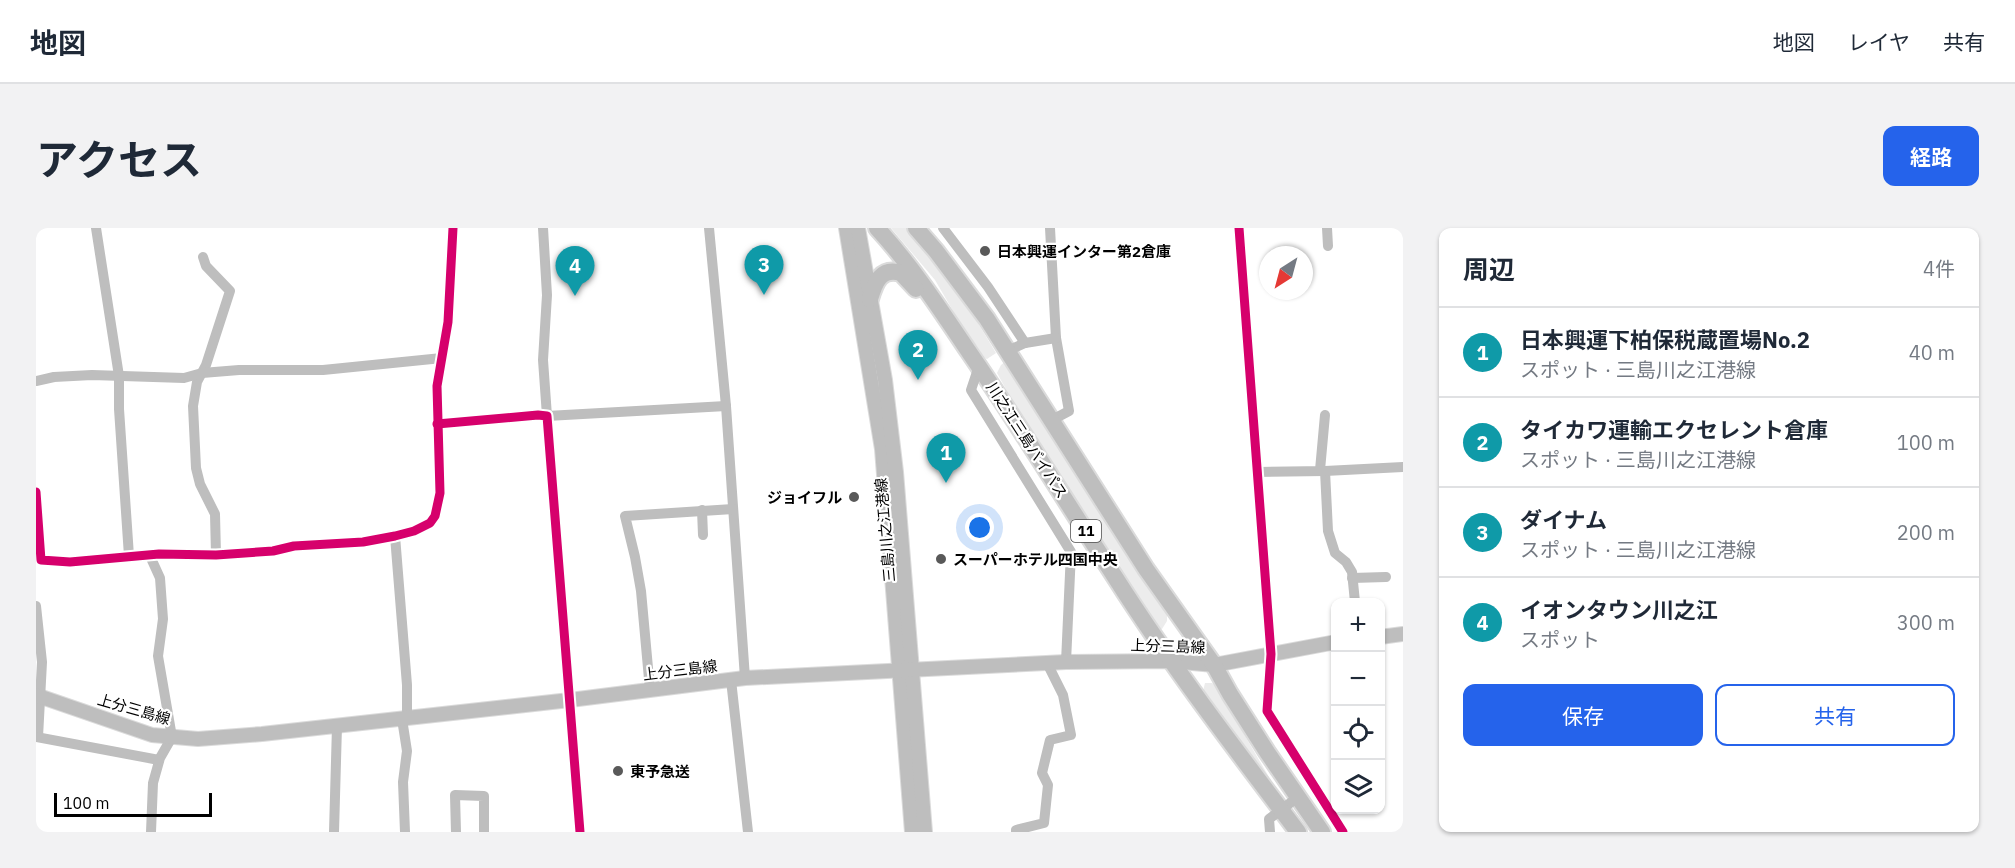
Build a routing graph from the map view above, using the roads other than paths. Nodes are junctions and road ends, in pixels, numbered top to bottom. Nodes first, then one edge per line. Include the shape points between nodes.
1 (96, 228) edge
2 (453, 228) edge
3 (543, 228) edge
4 (709, 228) edge
5 (846, 228) edge
6 (858, 228) edge
7 (877, 228) edge
8 (916, 228) edge
9 (943, 228) edge
10 (1050, 228) edge
11 (1239, 228) edge
12 (1327, 228) edge
13 (1328, 246) dead end
14 (202, 257) dead end
15 (870, 299) junction
16 (1056, 338) junction
17 (1025, 343) junction
18 (1007, 351) junction
19 (442, 358) junction
20 (979, 366) junction
21 (202, 374) junction
22 (119, 376) junction
23 (36, 381) edge
24 (726, 406) junction
25 (1324, 415) dead end
26 (547, 416) junction
27 (1052, 420) junction
28 (437, 424) junction
29 (1403, 467) edge
30 (1322, 470) junction
31 (1257, 472) junction
32 (36, 492) edge
33 (733, 509) junction
34 (702, 510) junction
35 (703, 535) dead end
36 (395, 536) junction
37 (216, 555) junction
38 (129, 556) junction
39 (150, 556) junction
40 (39, 560) edge
41 (1386, 577) dead end
42 (1352, 578) junction
43 (1354, 598) edge
44 (36, 606) edge
45 (1403, 634) edge
46 (1385, 636) edge
47 (1331, 643) edge
48 (1271, 654) junction
49 (1172, 661) junction
50 (1066, 662) junction
51 (1048, 664) junction
52 (1214, 665) junction
53 (907, 669) junction
54 (738, 679) junction
55 (650, 690) junction
56 (38, 696) edge
57 (570, 700) junction
58 (405, 718) junction
59 (337, 726) junction
60 (37, 737) edge
61 (172, 737) junction
62 (159, 760) junction
63 (1298, 797) junction
64 (1281, 810) junction
65 (151, 832) edge
66 (334, 832) edge
67 (405, 832) edge
68 (456, 832) edge
69 (484, 832) edge
70 (580, 832) edge
71 (748, 832) edge
72 (912, 832) edge
73 (925, 832) edge
74 (1016, 832) edge
75 (1270, 832) edge
76 (1298, 832) edge
77 (1322, 832) edge
78 (1343, 832) edge

1 - 22 street
2 - 19 street
3 - 26 street
4 - 24 street
5 - 53 main road, 三島川之江港線 via 882,449
6 - 15 main road, 三島川之江港線
7 - 20 highway, 川之江三島バイパス / 11 via 903,258
8 - 18 highway, 川之江三島バイパス / 11
9 - 17 street
10 - 16 street
11 - 31 street
12 - 13 street
14 - 21 street via 230,291
15 - 20 highway via 881,275 901,273
15 - 53 main road, 三島川之江港線 via 896,472
16 - 17 street
16 - 27 street via 1069,411
17 - 18 street
18 - 27 highway, 川之江三島バイパス / 11
19 - 21 street via 323,370
19 - 28 street
20 - 49 highway, 川之江三島バイパス / 11
20 - 50 street via 970,390 1071,552
21 - 22 street via 184,378
21 - 37 street via 193,406 195,462 200,484 215,514
22 - 23 street
22 - 38 street
24 - 26 street
24 - 33 street
25 - 30 street
26 - 28 street
26 - 57 street
27 - 52 highway, 川之江三島バイパス / 11 via 1146,569
28 - 36 street via 440,492 435,516 424,527
29 - 30 street
30 - 31 street
30 - 42 street via 1328,531 1335,553 1346,562
31 - 48 street
32 - 40 street
33 - 34 street
33 - 54 street
34 - 35 street
34 - 55 street via 625,516 641,591
36 - 37 street
36 - 58 street via 407,685
37 - 39 street
38 - 39 street
38 - 40 street via 70,562
39 - 61 street via 160,578 163,619 158,656
41 - 42 street
42 - 43 street
44 - 56 street via 41,642
45 - 46 main road
47 - 48 main road, 上分三島線
48 - 52 main road, 上分三島線
48 - 78 street via 1267,711
49 - 50 main road, 上分三島線
49 - 52 main road, 上分三島線
49 - 64 highway, 川之江三島バイパス / 11
50 - 51 main road, 上分三島線
51 - 53 main road, 上分三島線
51 - 74 street via 1063,694 1071,735 1050,740 1042,773 1048,785 1044,823
52 - 63 highway, 川之江三島バイパス / 11
53 - 54 main road, 上分三島線
53 - 72 main road, 三島川之江港線
53 - 73 main road, 三島川之江港線
54 - 55 main road, 上分三島線
54 - 71 street
55 - 57 main road, 上分三島線
56 - 60 street
56 - 61 main road, 上分三島線 via 143,732
57 - 58 main road, 上分三島線
57 - 70 street
58 - 59 main road, 上分三島線
58 - 67 street
59 - 61 main road, 上分三島線 via 198,739
59 - 66 street
60 - 62 street
61 - 62 street
62 - 65 street via 153,783
63 - 64 street
63 - 77 highway, 川之江三島バイパス / 11
64 - 75 street via 1269,819
64 - 76 highway, 川之江三島バイパス / 11
68 - 69 street via 455,795 484,796

